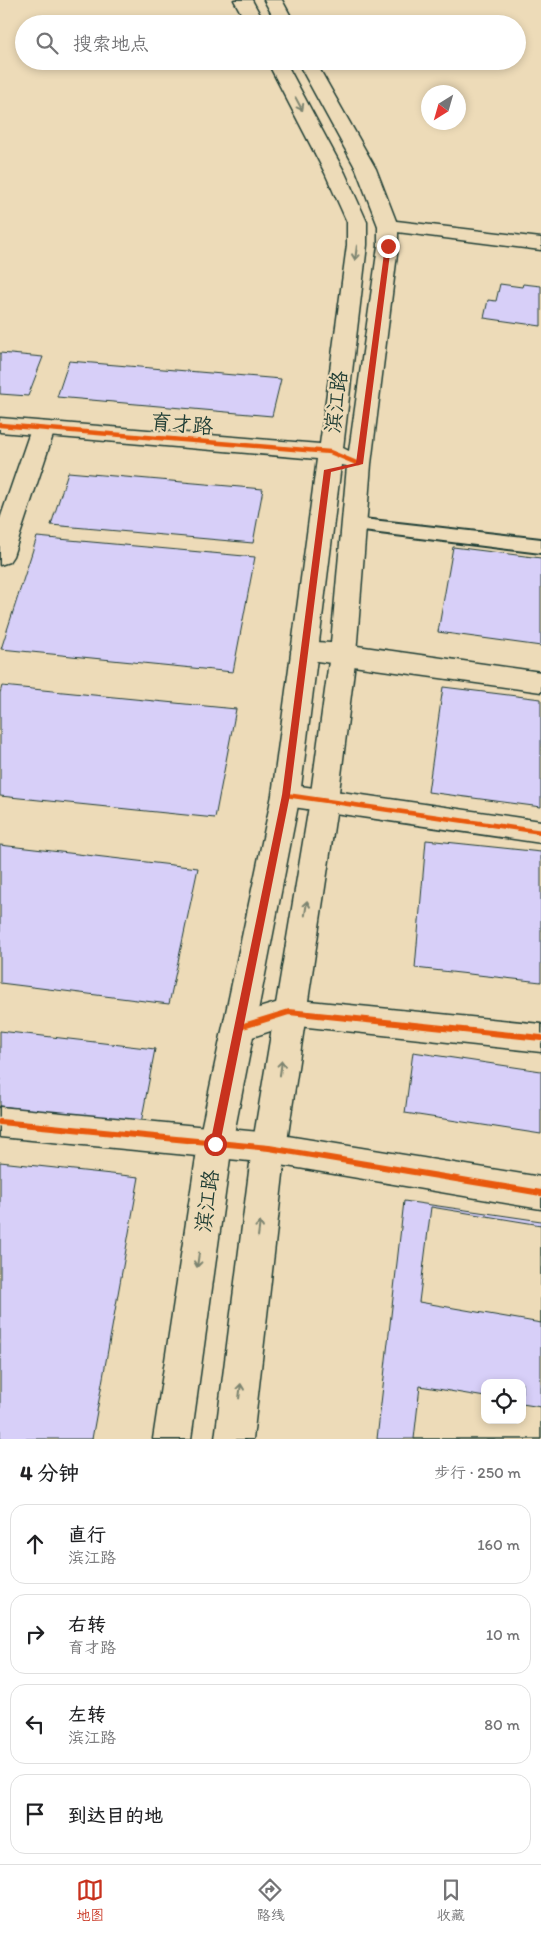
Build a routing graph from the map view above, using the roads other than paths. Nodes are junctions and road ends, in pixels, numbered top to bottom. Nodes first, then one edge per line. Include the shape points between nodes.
1 (243, 0) edge
2 (272, 0) edge
3 (251, 15) edge
4 (281, 15) edge
5 (281, 70) edge
6 (311, 70) edge
7 (388, 226) junction
8 (541, 244) edge
9 (0, 425) edge
10 (40, 438) junction
11 (0, 443) edge
12 (329, 461) junction
13 (359, 464) junction
14 (354, 524) junction
15 (541, 546) edge
16 (0, 556) edge
17 (304, 651) junction
18 (343, 654) junction
19 (541, 682) edge
20 (286, 795) junction
21 (324, 800) junction
22 (541, 832) edge
23 (289, 1012) junction
24 (240, 1026) junction
25 (541, 1038) edge
26 (0, 1122) edge
27 (215, 1144) junction
28 (269, 1148) junction
29 (541, 1193) edge
30 (172, 1439) edge
31 (234, 1439) edge

1 - 3 main road
2 - 4 main road
5 -> 12 main road, 滨江路 via 357,222 357,245
6 - 7 main road, 滨江路 via 366,169
7 - 8 main road
7 - 13 main road, 滨江路
9 - 10 main road, 育才路
10 - 11 main road, 育才路
10 - 12 main road, 育才路
10 - 16 main road
12 - 13 main road, 育才路
12 - 17 main road, 滨江路
13 - 14 main road, 滨江路
14 - 15 lane
14 - 18 main road, 滨江路
17 - 18 main road
17 - 20 main road, 滨江路
18 - 19 main road
18 - 21 main road, 滨江路
20 - 21 main road
20 - 24 main road, 滨江路
21 - 22 main road
23 -> 21 main road, 滨江路
23 - 24 main road
23 - 25 main road
28 -> 23 main road, 滨江路
24 - 27 main road, 滨江路
26 - 27 main road
27 - 28 main road
27 -> 30 main road, 滨江路
28 - 29 main road
31 -> 28 main road, 滨江路

